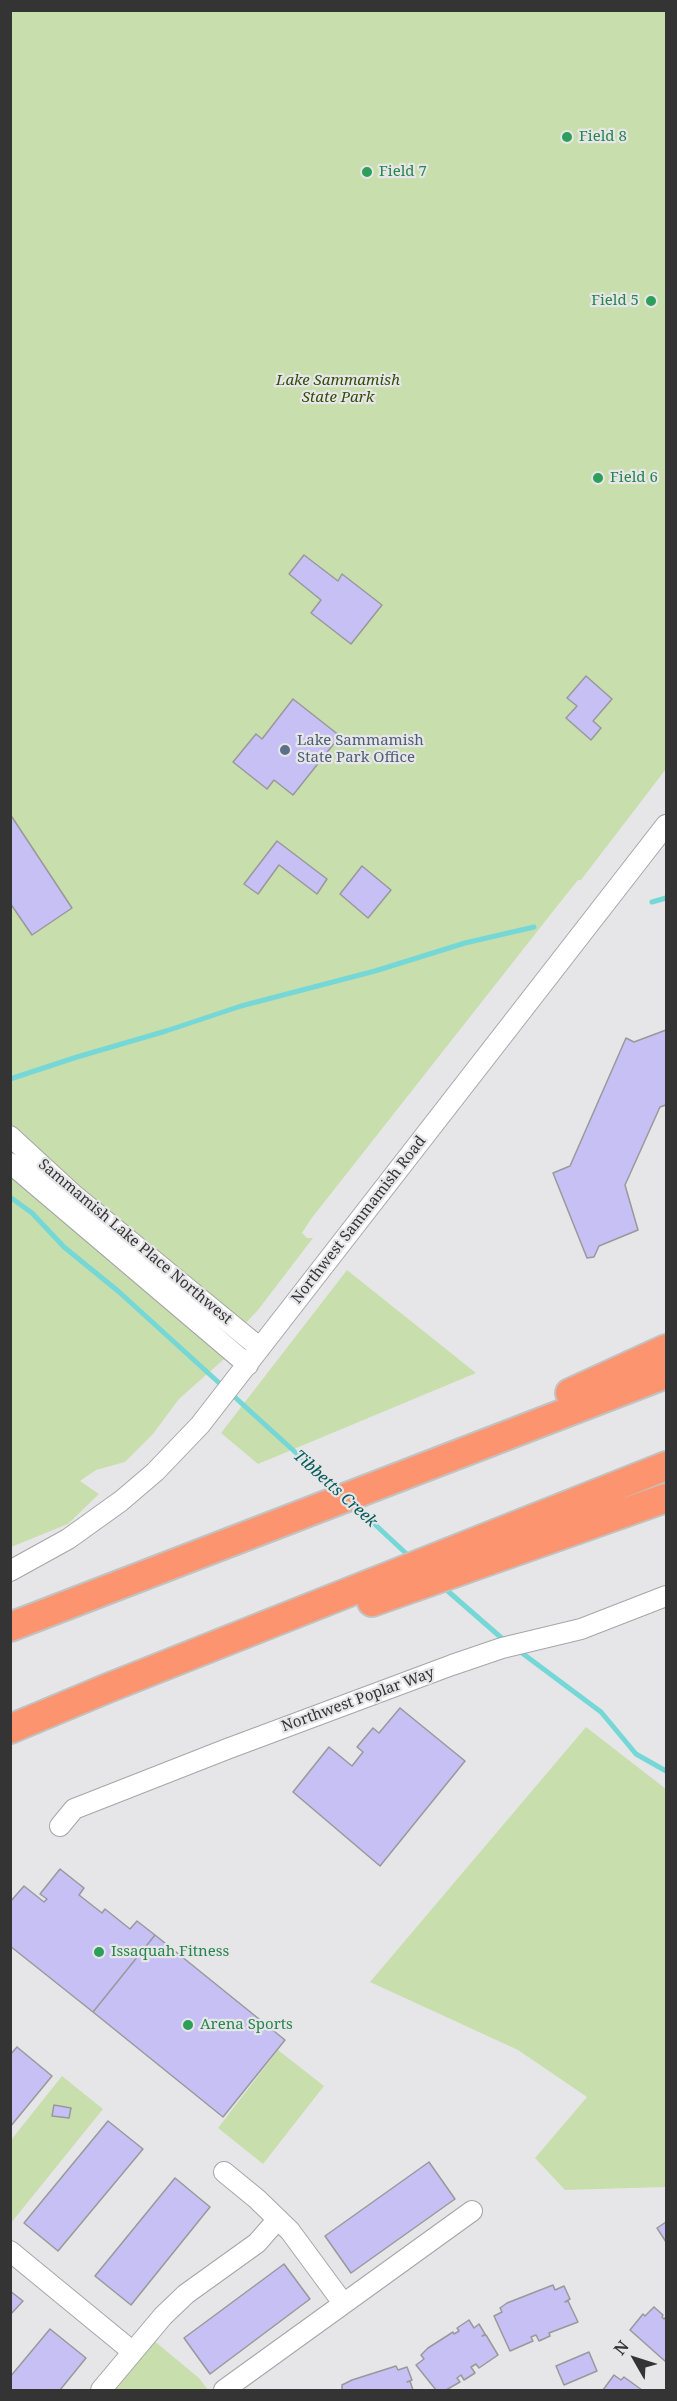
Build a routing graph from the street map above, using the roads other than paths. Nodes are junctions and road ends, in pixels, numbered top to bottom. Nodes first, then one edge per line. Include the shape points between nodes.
1 (666, 825) edge
2 (10, 1136) edge
3 (10, 1163) edge
4 (260, 1348) junction
5 (666, 1349) edge
6 (242, 1372) junction
7 (666, 1374) edge
8 (666, 1466) edge
9 (357, 1493) junction
10 (666, 1498) edge
11 (440, 1568) junction
12 (10, 1571) edge
13 (666, 1596) edge
14 (10, 1627) edge
15 (10, 1729) edge
16 (60, 1826) dead end
17 (224, 2172) dead end
18 (472, 2211) dead end
19 (278, 2219) junction
20 (10, 2251) edge
21 (343, 2303) junction
22 (133, 2352) junction
23 (101, 2391) edge
24 (224, 2391) edge

1 - 4 street, Northwest Sammamish Road
2 - 4 street, Sammamish Lake Place Northwest via 74,1195
3 - 6 street, Sammamish Lake Place Northwest
4 - 6 street, Northwest Sammamish Road
5 - 9 highway
6 - 12 street, Northwest Sammamish Road via 170,1457 121,1501 68,1539
7 - 9 highway
8 - 11 highway
9 - 14 highway
10 - 11 highway
11 - 15 highway via 108,1688
13 - 16 street, Northwest Poplar Way via 581,1629 502,1648 227,1749 74,1809
17 - 19 street
18 - 21 street
19 - 21 street
19 - 22 street via 256,2243 186,2294
20 - 22 street
21 - 24 street
22 - 23 street

